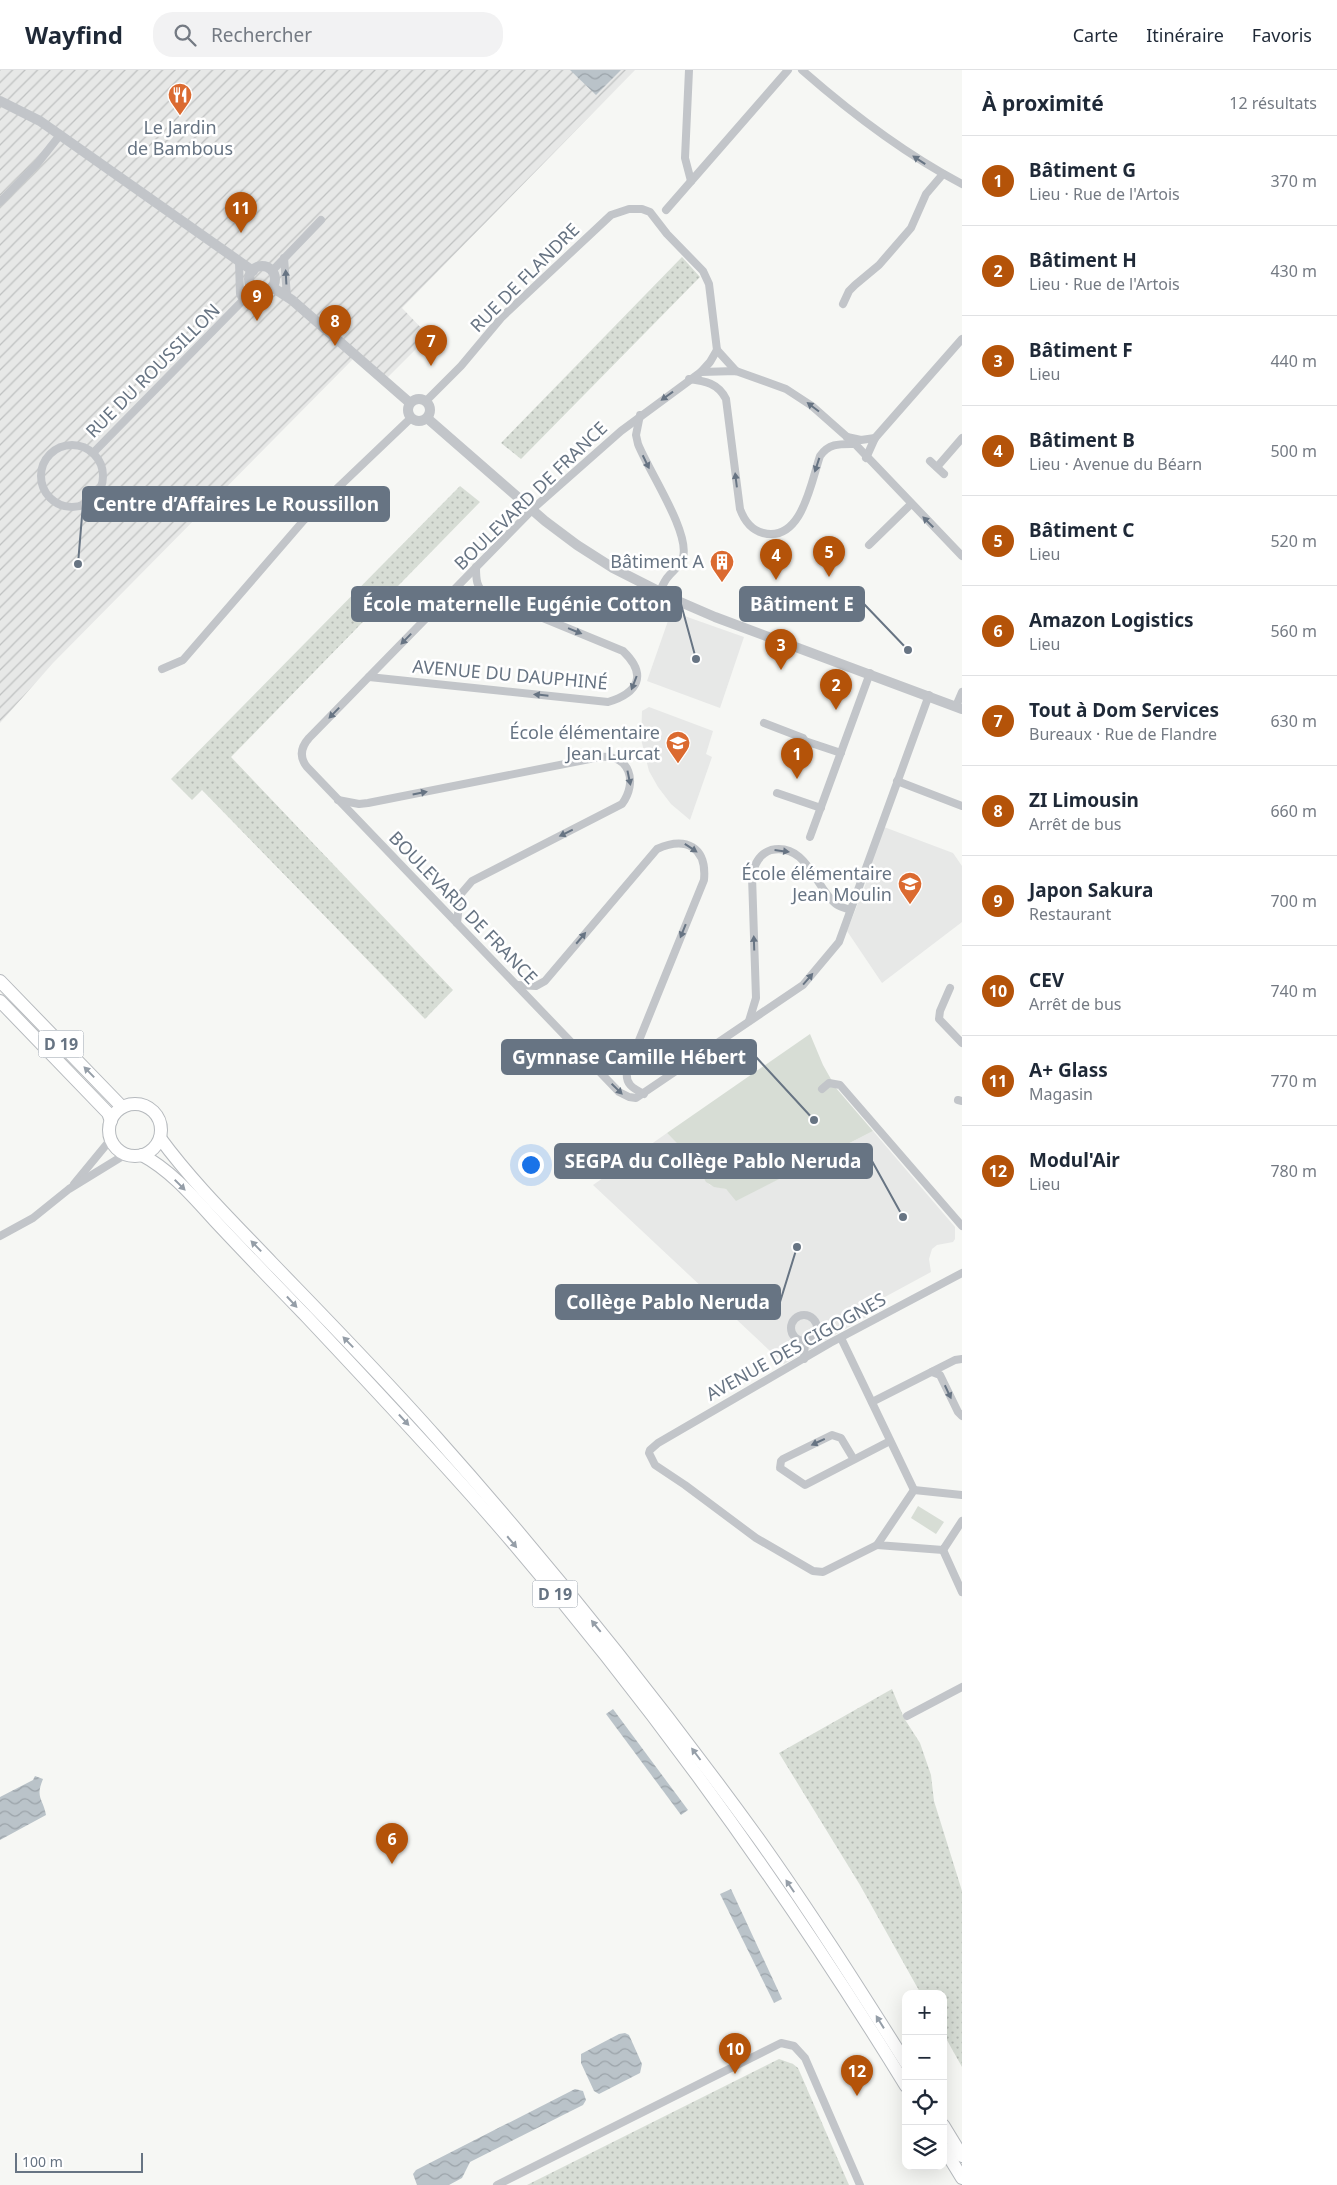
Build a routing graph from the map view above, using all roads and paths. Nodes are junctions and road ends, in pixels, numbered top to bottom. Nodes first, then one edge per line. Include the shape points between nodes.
1 (689, 70) edge
2 (788, 70) edge
3 (802, 70) edge
4 (0, 101) edge
5 (60, 135) junction
6 (943, 174) junction
7 (691, 181) junction
8 (962, 184) edge
9 (0, 202) edge
10 (666, 210) dead end
11 (321, 220) dead end
12 (284, 258) junction
13 (239, 262) junction
14 (252, 271) junction
15 (272, 271) junction
16 (272, 287) junction
17 (254, 289) junction
18 (287, 296) junction
19 (243, 300) junction
20 (844, 304) dead end
21 (962, 339) edge
22 (717, 350) junction
23 (736, 371) junction
24 (701, 372) junction
25 (689, 379) junction
26 (426, 402) junction
27 (410, 403) junction
28 (640, 415) junction
29 (411, 418) junction
30 (427, 418) junction
31 (847, 438) junction
32 (875, 438) junction
33 (962, 438) edge
34 (854, 444) junction
35 (93, 453) junction
36 (866, 458) junction
37 (930, 461) dead end
38 (937, 467) junction
39 (944, 474) dead end
40 (911, 504) junction
41 (532, 510) junction
42 (869, 545) dead end
43 (962, 556) edge
44 (476, 568) junction
45 (660, 591) junction
46 (162, 669) dead end
47 (870, 673) junction
48 (369, 677) junction
49 (962, 692) edge
50 (929, 695) junction
51 (959, 707) edge
52 (764, 723) dead end
53 (804, 741) junction
54 (841, 752) junction
55 (797, 760) dead end
56 (897, 782) junction
57 (777, 793) dead end
58 (338, 800) junction
59 (962, 806) edge
60 (821, 808) junction
61 (810, 837) dead end
62 (850, 910) junction
63 (457, 924) junction
64 (0, 981) edge
65 (518, 985) junction
66 (950, 988) dead end
67 (0, 1001) edge
68 (749, 1022) junction
69 (962, 1043) edge
70 (822, 1089) dead end
71 (644, 1094) junction
72 (122, 1107) junction
73 (111, 1121) junction
74 (160, 1138) junction
75 (111, 1139) junction
76 (126, 1154) junction
77 (142, 1155) junction
78 (69, 1189) junction
79 (962, 1226) edge
80 (0, 1236) edge
81 (962, 1273) edge
82 (815, 1335) junction
83 (841, 1338) junction
84 (804, 1340) junction
85 (830, 1343) junction
86 (804, 1359) junction
87 (962, 1359) edge
88 (932, 1372) junction
89 (872, 1402) junction
90 (962, 1416) edge
91 (890, 1441) junction
92 (853, 1458) junction
93 (914, 1490) junction
94 (962, 1494) edge
95 (962, 1521) edge
96 (877, 1545) junction
97 (943, 1550) junction
98 (959, 1579) edge
99 (962, 1592) edge
100 (962, 1687) edge
101 (907, 1716) dead end
102 (902, 2057) edge
103 (902, 2080) edge
104 (947, 2125) edge
105 (947, 2132) edge
106 (962, 2147) edge
107 (947, 2154) edge
108 (962, 2156) edge
109 (962, 2178) edge
110 (497, 2185) edge
111 (860, 2185) edge

1 - 7 street via 685,158
2 - 7 street
6 -> 3 street via 885,136
4 - 5 street
5 - 9 street
5 - 13 street
6 - 8 street
6 - 20 street via 926,194 912,228 879,265 854,284
7 - 10 street
11 - 12 street
12 - 15 street
18 -> 12 street
13 - 14 street
13 - 19 street
14 - 15 street via 262,266
14 - 17 street via 250,280
15 - 16 street via 275,279
16 - 17 street via 263,292
16 - 18 street
17 - 19 street, RUE DU ROUSSILLON
18 - 27 street
19 - 35 street, RUE DU ROUSSILLON
21 - 32 street
22 - 23 street
22 - 24 street, BOULEVARD DE FRANCE
22 - 26 street, RUE DE FLANDRE via 706,275 650,212 622,210 611,215 512,307
23 - 24 street, BOULEVARD DE FRANCE
31 -> 23 street, BOULEVARD DE FRANCE via 812,406 786,389
24 - 25 street, BOULEVARD DE FRANCE
25 -> 28 street, BOULEVARD DE FRANCE
34 -> 25 street via 833,445 820,456 802,511 793,525 779,534 758,532 750,526 740,509 726,399 712,384
26 - 27 street via 416,399
26 - 30 street via 430,411
27 - 29 street via 408,412
28 - 41 street, BOULEVARD DE FRANCE
28 -> 45 street via 636,434 638,444 684,544 680,564
29 - 30 street via 419,421
29 - 46 street via 304,520 183,660
30 - 41 street
31 - 32 street
31 - 34 street, BOULEVARD DE FRANCE
32 - 36 street
33 - 38 street
34 - 36 street, BOULEVARD DE FRANCE
35 - 35 street, RUE DU ROUSSILLON via 85,447 71,445 51,453 44,462 42,473 46,491 52,499 69,506 82,505 94,498 103,476 101,465
36 - 40 street, BOULEVARD DE FRANCE
37 - 38 street
38 - 39 street
40 - 42 street
43 -> 40 street, BOULEVARD DE FRANCE
41 - 44 street, BOULEVARD DE FRANCE
41 - 45 street via 586,552
44 -> 48 street, BOULEVARD DE FRANCE
44 -> 48 street, AVENUE DU DAUPHINÉ via 477,582 487,595 623,651 635,665 637,674 630,692 619,699 598,701
45 - 47 street via 715,617
47 - 50 street
47 - 54 street
48 -> 58 street, BOULEVARD DE FRANCE via 302,749 304,764
49 - 51 street
50 - 51 street
50 - 56 street
52 - 53 street
53 - 54 street
53 - 55 street
54 - 60 street
56 - 59 street
56 - 62 street
57 - 60 street
58 - 63 street, BOULEVARD DE FRANCE
58 -> 63 street via 368,803 600,757 610,757 624,765 631,784 622,804 472,880 460,895
60 - 61 street
68 -> 62 street via 803,985 839,942
68 -> 62 street via 756,998 752,876 758,859 766,852 776,850 794,854 807,865 835,904
63 - 65 street, BOULEVARD DE FRANCE
72 -> 64 main road, D 19
65 -> 71 street, BOULEVARD DE FRANCE via 619,1092 633,1098
65 -> 71 street via 536,986 545,981 657,849 681,843 695,848 704,865 704,880 627,1070 629,1084
66 - 69 street via 939,1019
67 - 73 main road, D 19 via 108,1113
68 - 71 street
70 - 79 street via 828,1083 840,1085
72 - 73 main road
72 - 74 main road via 138,1104 152,1110 160,1122
73 - 75 main road
74 - 77 main road via 156,1146
102 -> 74 main road, D 19 via 759,1841 578,1603 427,1426 200,1188
75 - 76 main road
75 - 78 street
76 - 77 main road
76 - 78 street
77 -> 103 main road, D 19 via 159,1164 202,1207 419,1436 571,1614 768,1872
78 - 80 street via 33,1218
81 - 83 street, AVENUE DES CIGOGNES
82 - 84 street
82 - 84 street via 817,1327 814,1320 807,1315 799,1316 793,1321 792,1329 795,1336
82 - 85 street
83 - 85 street, AVENUE DES CIGOGNES
83 - 89 street
84 - 86 street
85 - 86 street, AVENUE DES CIGOGNES
86 - 96 street, AVENUE DES CIGOGNES via 658,1443 649,1453 655,1465 756,1538 818,1572
87 - 88 street
88 - 89 street
88 -> 90 street via 940,1375
89 - 91 street
91 - 92 street
91 - 93 street
92 -> 92 street via 841,1438 835,1435 783,1459 779,1464 805,1485
93 - 94 street
93 - 96 street
95 - 97 street
96 - 97 street
97 - 98 street
98 - 99 street
100 - 101 street
104 - 106 main road
105 - 108 main road
107 - 109 main road
110 - 111 street via 777,2044 785,2043 797,2048 805,2058

